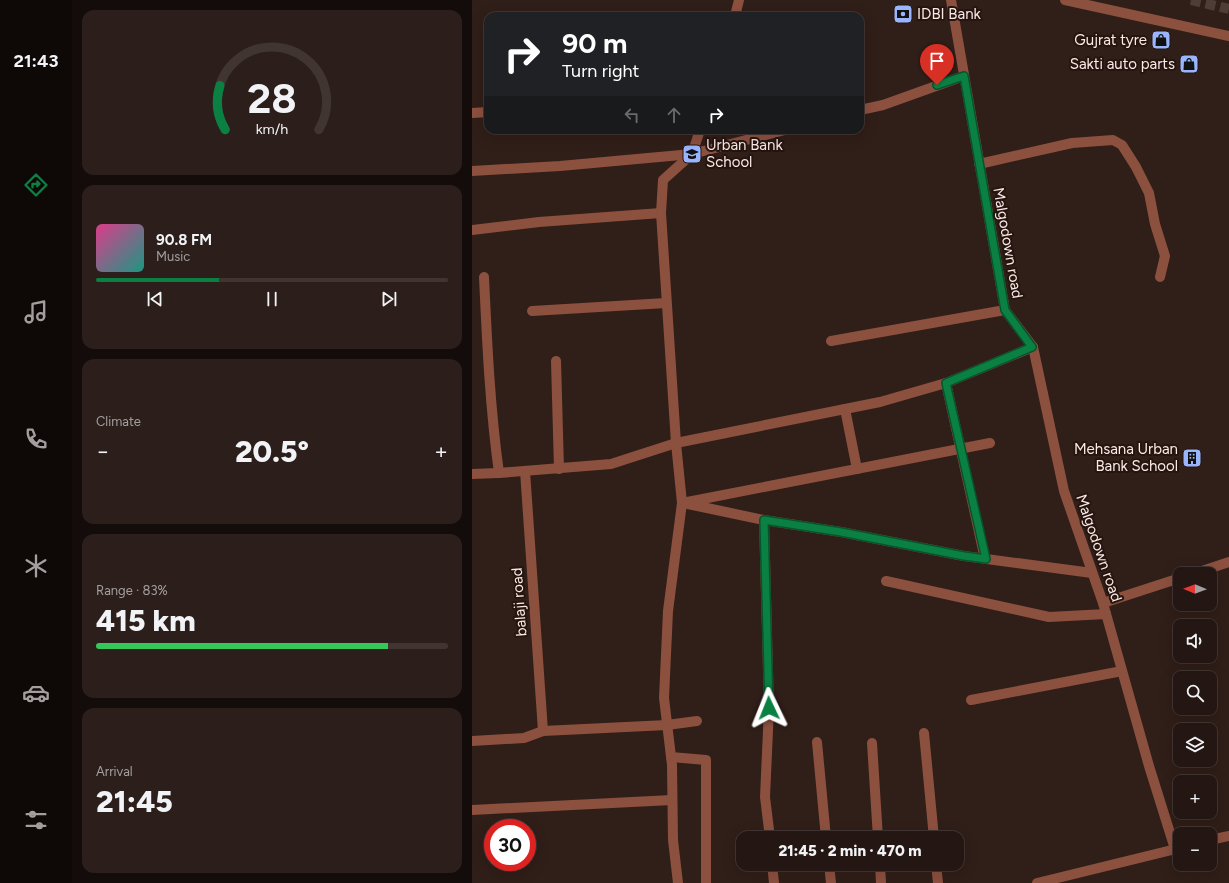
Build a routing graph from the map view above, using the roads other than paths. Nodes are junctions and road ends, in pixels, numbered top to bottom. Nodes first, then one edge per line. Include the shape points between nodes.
1 (739, 0) edge
2 (951, 0) edge
3 (1065, 0) edge
4 (736, 12) edge
5 (1229, 36) edge
6 (964, 76) junction
7 (864, 109) edge
8 (484, 112) edge
9 (472, 113) edge
10 (699, 134) edge
11 (770, 134) edge
12 (692, 154) junction
13 (979, 164) junction
14 (472, 171) edge
15 (661, 213) junction
16 (472, 230) edge
17 (1160, 276) dead end
18 (484, 277) dead end
19 (666, 303) junction
20 (1005, 310) junction
21 (532, 311) dead end
22 (830, 341) dead end
23 (1032, 347) junction
24 (556, 361) dead end
25 (946, 383) junction
26 (845, 409) junction
27 (676, 443) junction
28 (990, 443) dead end
29 (961, 449) junction
30 (559, 469) junction
31 (857, 469) junction
32 (525, 471) junction
33 (498, 473) junction
34 (472, 474) edge
35 (682, 503) junction
36 (764, 520) junction
37 (986, 559) junction
38 (1229, 562) edge
39 (1214, 567) edge
40 (1092, 573) junction
41 (1173, 580) edge
42 (886, 581) dead end
43 (1103, 603) junction
44 (1106, 614) junction
45 (1122, 671) junction
46 (971, 700) dead end
47 (697, 721) dead end
48 (667, 725) junction
49 (543, 731) junction
50 (924, 733) dead end
51 (472, 741) edge
52 (816, 742) dead end
53 (872, 743) dead end
54 (671, 757) junction
55 (672, 800) junction
56 (472, 810) edge
57 (769, 831) edge
58 (825, 831) edge
59 (878, 831) edge
60 (933, 831) edge
61 (1173, 834) edge
62 (1229, 836) edge
63 (1217, 839) edge
64 (1173, 849) edge
65 (773, 871) edge
66 (830, 871) edge
67 (880, 871) edge
68 (937, 871) edge
69 (678, 883) edge
70 (706, 883) edge
71 (774, 883) edge
72 (831, 883) edge
73 (881, 883) edge
74 (938, 883) edge
75 (1037, 883) edge

1 - 4 street
2 - 6 street, Malgodown road
3 - 5 street
6 - 7 street
6 - 13 street, Malgodown road
8 - 9 street
10 - 12 street
11 - 12 street
12 - 14 street
12 - 15 street via 663,180
13 - 17 street via 1072,143 1113,140 1122,145 1148,193 1165,256
13 - 20 street, Malgodown road
15 - 16 street
15 - 19 street
18 - 33 street via 489,387
19 - 21 street
19 - 27 street
20 - 22 street
20 - 23 street, Malgodown road
23 - 25 street
23 - 40 street, Malgodown road via 1064,491
24 - 30 street
25 - 26 street
25 - 29 street
26 - 27 street
26 - 31 street
27 - 30 street via 611,464
27 - 35 street
28 - 29 street
29 - 31 street
29 - 37 street
30 - 32 street
31 - 35 street
32 - 33 street
32 - 49 street, balaji road
33 - 34 street
35 - 36 street
35 - 48 street via 668,612 664,698
36 - 37 street
36 - 57 street via 769,708 765,797
37 - 40 street
38 - 39 street
40 - 43 street, Malgodown road
41 - 43 street
42 - 44 street via 1049,617
43 - 44 street, Malgodown road
44 - 45 street, Malgodown road
45 - 46 street
45 - 61 street, Malgodown road via 1149,766
47 - 48 street
48 - 49 street
48 - 54 street
49 - 51 street via 524,738
50 - 60 street
52 - 58 street
53 - 59 street
54 - 55 street
54 - 70 street via 706,760
55 - 56 street
55 - 69 street
62 - 63 street
64 - 75 street
65 - 71 street
66 - 72 street
67 - 73 street
68 - 74 street

